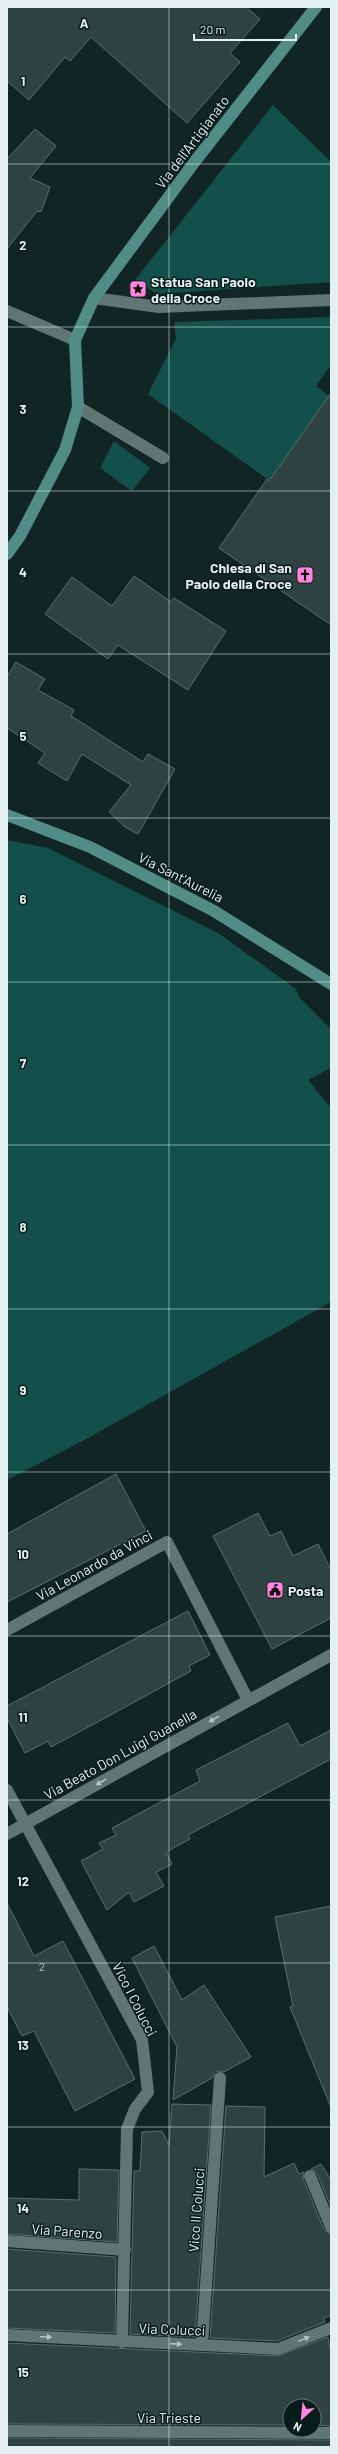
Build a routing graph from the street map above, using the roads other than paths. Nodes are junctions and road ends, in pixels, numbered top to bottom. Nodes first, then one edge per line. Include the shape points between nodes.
1 (316, 7) edge
2 (94, 298) junction
3 (331, 300) edge
4 (7, 311) edge
5 (74, 340) junction
6 (78, 407) junction
7 (163, 458) dead end
8 (7, 554) edge
9 (7, 815) edge
10 (331, 984) edge
11 (7, 1630) edge
12 (331, 1655) edge
13 (248, 1700) junction
14 (7, 1790) edge
15 (26, 1824) junction
16 (7, 1834) edge
17 (220, 2078) dead end
18 (310, 2176) dead end
19 (331, 2227) edge
20 (7, 2241) edge
21 (125, 2250) junction
22 (331, 2328) edge
23 (7, 2335) edge
24 (122, 2342) junction
25 (202, 2345) junction
26 (7, 2431) edge
27 (331, 2433) edge

1 - 2 street, Via dell'Artigianato via 196,160
2 - 3 street via 159,307
2 - 5 street, Via dell'Artigianato
4 - 5 street
5 - 6 street
6 - 7 street
6 - 8 street via 65,450 20,536
9 - 10 street, Via Sant'Aurelia via 90,847 214,911
11 - 13 street, Via Leonardo da Vinci via 167,1542
12 - 13 street, Via Beato Don Luigi Guanella
13 -> 15 street, Via Beato Don Luigi Guanella
14 - 15 street, Vico I Colucci
15 - 16 street, Via Beato Don Luigi Guanella
15 - 21 street, Vico I Colucci via 142,2040 148,2092 134,2109 127,2129
17 - 25 street, Vico II Colucci
18 - 19 street
20 - 21 street, Via Parenzo
21 - 24 street, Vico I Colucci
25 -> 22 street, Via Colucci via 278,2349
23 -> 24 street, Via Colucci
24 -> 25 street, Via Colucci
26 - 27 street, Via Trieste

